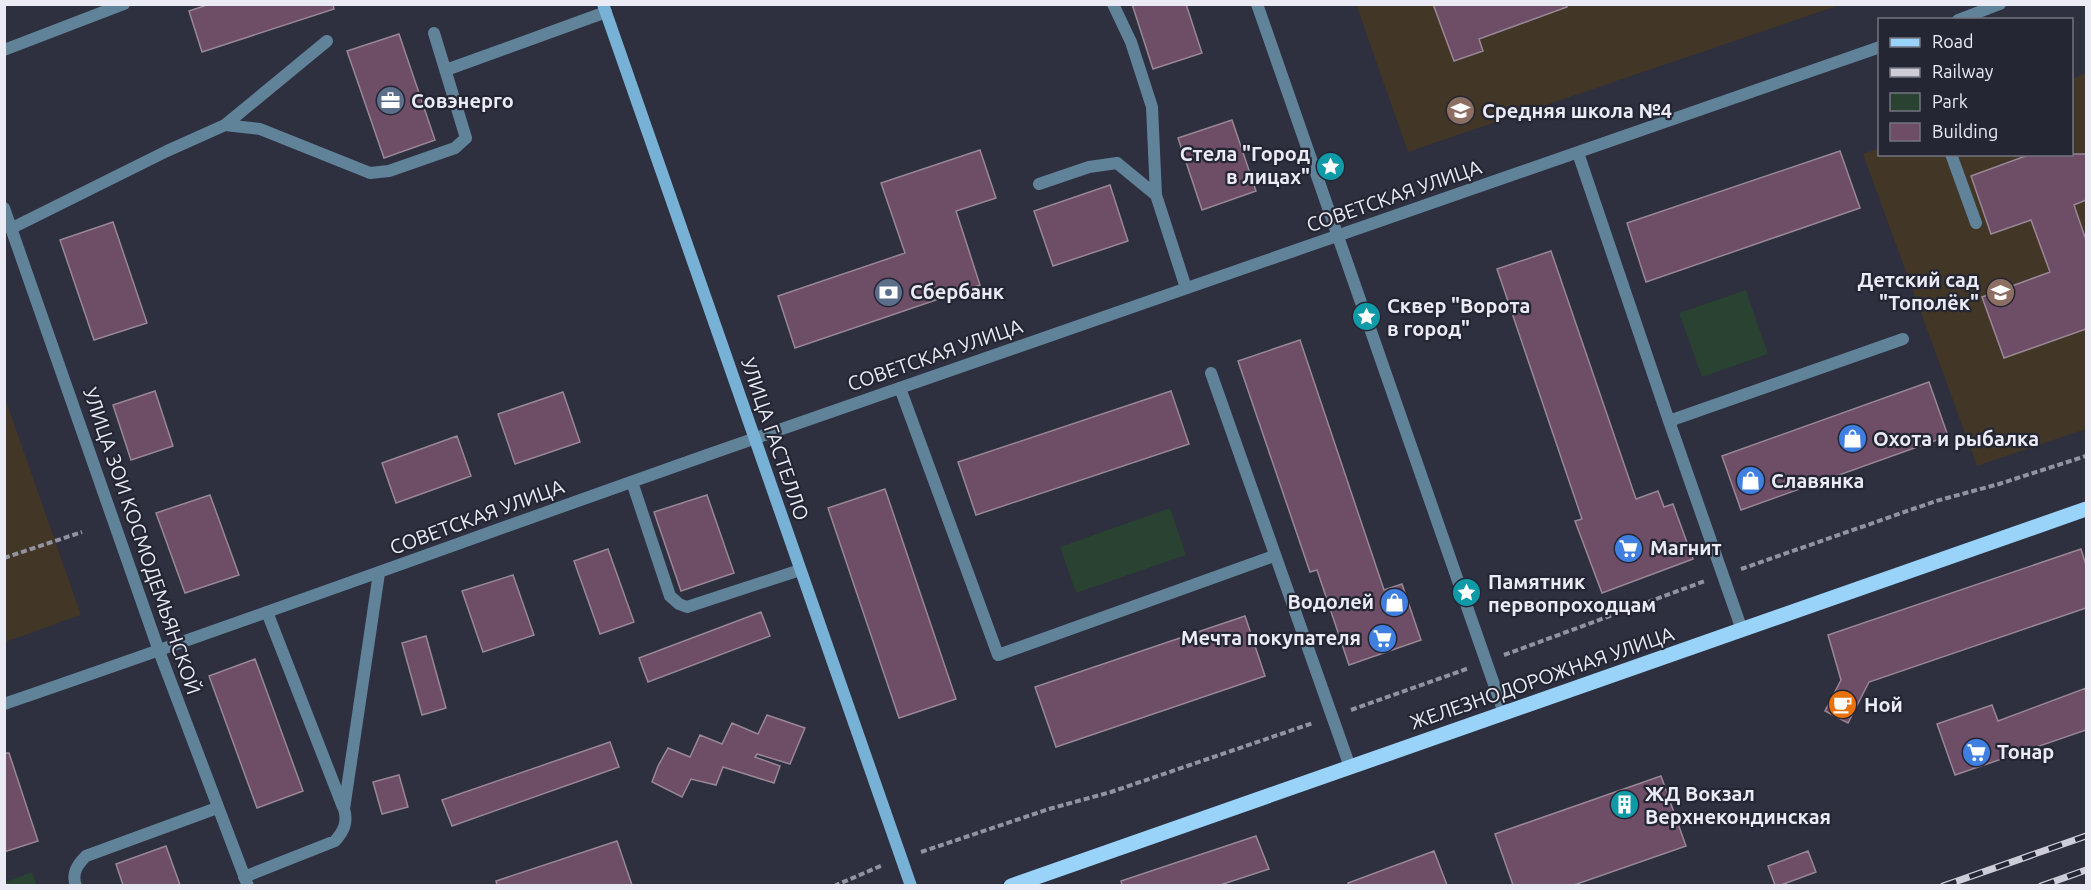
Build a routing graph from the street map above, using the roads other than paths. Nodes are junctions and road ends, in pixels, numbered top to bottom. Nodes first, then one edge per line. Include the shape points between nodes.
1 (124, 4) edge
2 (1113, 4) edge
3 (1257, 4) edge
4 (2000, 4) edge
5 (604, 8) edge
6 (1963, 18) edge
7 (434, 33) dead end
8 (327, 41) dead end
9 (1878, 48) edge
10 (4, 50) edge
11 (446, 70) junction
12 (225, 125) junction
13 (1578, 153) junction
14 (1952, 156) edge
15 (1039, 184) dead end
16 (1156, 195) junction
17 (4, 208) edge
18 (1976, 223) dead end
19 (12, 228) junction
20 (1338, 237) junction
21 (1185, 288) junction
22 (1903, 339) dead end
23 (1211, 373) dead end
24 (900, 388) junction
25 (1668, 421) junction
26 (754, 439) junction
27 (632, 482) junction
28 (2086, 509) edge
29 (1274, 556) junction
30 (800, 570) junction
31 (378, 573) junction
32 (267, 612) junction
33 (1742, 630) junction
34 (159, 651) junction
35 (4, 704) edge
36 (1504, 713) junction
37 (1350, 767) junction
38 (217, 808) junction
39 (344, 809) junction
40 (246, 881) edge
41 (76, 885) edge
42 (911, 885) edge
43 (1011, 885) edge

1 - 10 street
2 - 16 street via 1131,42 1152,107
3 - 20 street
4 - 6 street
5 - 11 street
5 - 26 main road, УЛИЦА ГАСТЕЛЛО
7 - 11 street
8 - 12 street
9 - 13 street, СОВЕТСКАЯ УЛИЦА
11 - 12 street via 466,138 455,148 389,171 370,173 260,129
12 - 19 street
13 - 20 street, СОВЕТСКАЯ УЛИЦА
13 - 25 street
14 - 18 street
15 - 16 street via 1089,167 1117,163
16 - 21 street
17 - 19 street, УЛИЦА ЗОИ КОСМОДЕМЬЯНСКОЙ
19 - 34 street, УЛИЦА ЗОИ КОСМОДЕМЬЯНСКОЙ
20 - 21 street, СОВЕТСКАЯ УЛИЦА
20 - 36 street
21 - 24 street, СОВЕТСКАЯ УЛИЦА
22 - 25 street
23 - 29 street
24 - 26 street, СОВЕТСКАЯ УЛИЦА
24 - 29 street via 998,655
25 - 33 street
26 - 27 street, СОВЕТСКАЯ УЛИЦА
26 - 30 main road, УЛИЦА ГАСТЕЛЛО
27 - 30 street via 670,596 679,604 687,607
27 - 31 street, СОВЕТСКАЯ УЛИЦА
28 - 33 main road, ЖЕЛЕЗНОДОРОЖНАЯ УЛИЦА
29 - 37 street
30 - 42 main road, УЛИЦА ГАСТЕЛЛО
31 - 32 street, СОВЕТСКАЯ УЛИЦА
31 - 39 street
32 - 34 street, СОВЕТСКАЯ УЛИЦА
32 - 39 street
33 - 36 main road, ЖЕЛЕЗНОДОРОЖНАЯ УЛИЦА
34 - 35 street, СОВЕТСКАЯ УЛИЦА
34 - 38 street, УЛИЦА ЗОИ КОСМОДЕМЬЯНСКОЙ
36 - 37 main road, ЖЕЛЕЗНОДОРОЖНАЯ УЛИЦА
37 - 43 main road, ЖЕЛЕЗНОДОРОЖНАЯ УЛИЦА
38 - 40 street, УЛИЦА ЗОИ КОСМОДЕМЬЯНСКОЙ
38 - 41 street via 86,856 77,865
39 - 40 street via 347,819 335,841

